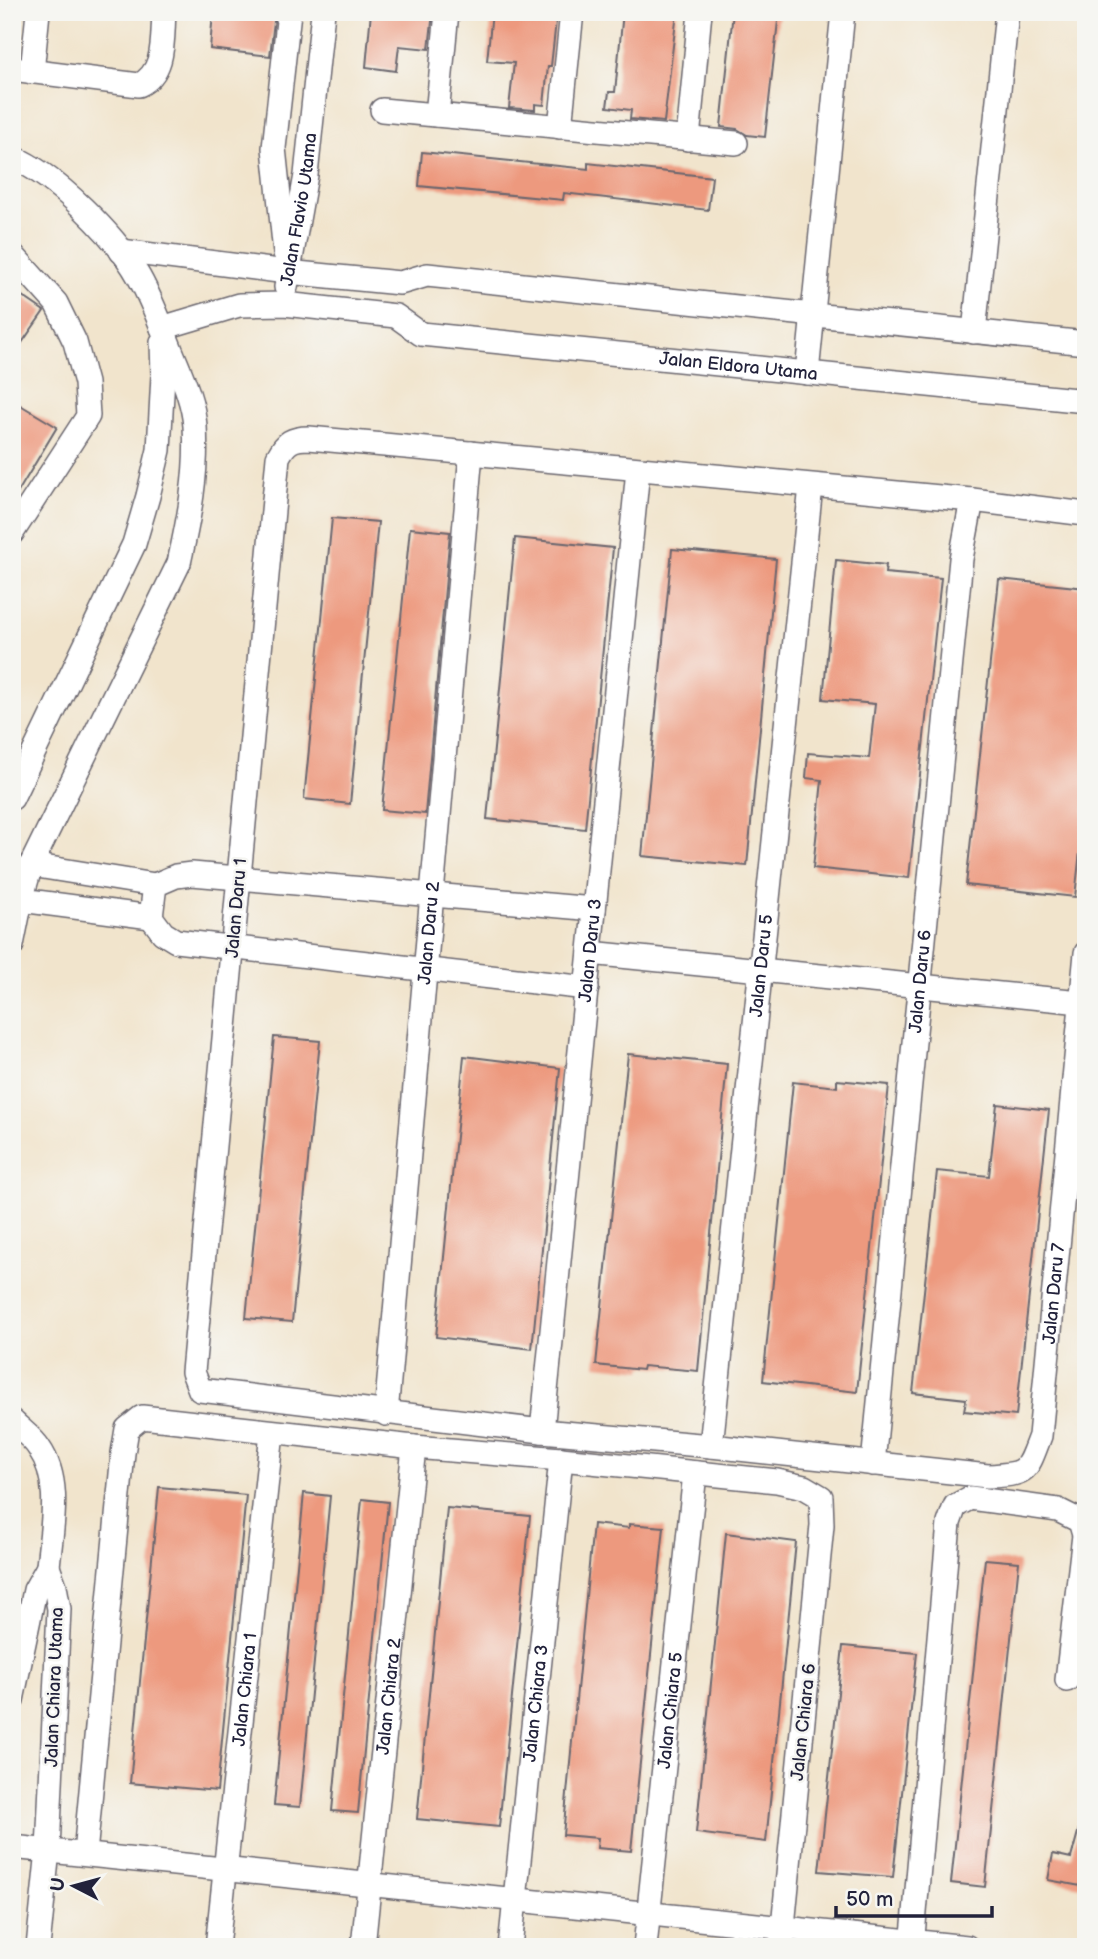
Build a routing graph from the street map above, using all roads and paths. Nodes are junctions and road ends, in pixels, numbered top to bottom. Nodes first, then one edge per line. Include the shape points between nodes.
1 (37, 12) edge
2 (164, 12) edge
3 (289, 12) edge
4 (323, 12) edge
5 (447, 12) edge
6 (572, 12) edge
7 (700, 12) edge
8 (843, 12) edge
9 (1007, 12) edge
10 (22, 70) edge
11 (382, 110) dead end
12 (437, 115) junction
13 (560, 127) junction
14 (688, 139) junction
15 (736, 143) dead end
16 (12, 157) edge
17 (121, 251) junction
18 (12, 254) edge
19 (287, 272) junction
20 (400, 283) junction
21 (284, 304) junction
22 (813, 315) junction
23 (396, 316) junction
24 (162, 328) junction
25 (974, 332) junction
26 (1086, 343) edge
27 (807, 373) junction
28 (1086, 401) edge
29 (471, 453) junction
30 (638, 470) junction
31 (811, 486) junction
32 (972, 500) junction
33 (1086, 514) edge
34 (12, 533) edge
35 (12, 798) edge
36 (31, 865) junction
37 (239, 878) junction
38 (155, 885) junction
39 (432, 895) junction
40 (21, 900) junction
41 (594, 909) junction
42 (151, 917) junction
43 (12, 945) edge
44 (232, 947) junction
45 (590, 953) junction
46 (1086, 953) edge
47 (425, 968) junction
48 (760, 970) junction
49 (920, 985) junction
50 (587, 988) junction
51 (1081, 1002) junction
52 (386, 1414) junction
53 (12, 1421) edge
54 (542, 1431) junction
55 (272, 1432) junction
56 (711, 1446) junction
57 (414, 1447) junction
58 (561, 1459) junction
59 (873, 1464) junction
60 (695, 1473) junction
61 (48, 1567) junction
62 (20, 1656) junction
63 (55, 1665) junction
64 (1067, 1680) dead end
65 (12, 1700) edge
66 (12, 1847) edge
67 (48, 1850) junction
68 (85, 1854) junction
69 (225, 1869) junction
70 (369, 1884) junction
71 (515, 1899) junction
72 (649, 1913) junction
73 (782, 1937) edge
74 (912, 1944) edge
75 (38, 1947) edge
76 (217, 1947) edge
77 (363, 1947) edge
78 (510, 1947) edge
79 (645, 1947) edge
80 (967, 1947) edge

1 - 10 street
2 - 10 street via 159,66 151,79 139,85
3 - 19 street, Jalan Flavio Utama via 274,148
4 - 19 street, Jalan Flavio Utama via 306,175
5 - 12 street
6 - 13 street
7 - 14 street
8 - 22 street
9 - 25 street
11 - 12 street
12 - 13 street
13 - 14 street
14 - 15 street
16 - 17 street via 71,195
17 - 19 street
17 - 24 street
18 - 34 street via 56,303 70,332 86,383 88,416
19 - 20 street
19 - 21 street
20 - 22 street via 427,275
20 - 23 street
21 - 23 street
21 - 24 street via 239,305
22 - 25 street
22 - 27 street
23 - 27 street, Jalan Eldora Utama via 421,334
24 - 35 street via 159,450 134,544
24 - 36 street via 189,393 195,424 190,512 179,564
25 - 26 street
27 - 28 street, Jalan Eldora Utama
29 - 30 street
29 - 37 street, Jalan Daru 1 via 309,438 295,438 284,445 278,457
29 - 39 street, Jalan Daru 2
30 - 31 street
30 - 41 street, Jalan Daru 3
31 - 32 street
31 - 48 street, Jalan Daru 5
32 - 33 street
32 - 49 street, Jalan Daru 6 via 961,559
36 - 38 street
36 - 40 street
37 - 38 street via 192,874
37 - 39 street
37 - 44 street, Jalan Daru 1
38 - 42 street
39 - 41 street
39 - 47 street, Jalan Daru 2
40 - 42 street
40 - 43 street
41 - 45 street, Jalan Daru 3
42 - 44 street via 176,941
44 - 47 street
44 - 52 street, Jalan Daru 1 via 193,1372 200,1390 209,1392
45 - 48 street
45 - 50 street, Jalan Daru 3
46 - 51 street, Jalan Daru 7
47 - 50 street
47 - 52 street, Jalan Daru 2
48 - 49 street
48 - 56 street, Jalan Daru 5
49 - 51 street
49 - 59 street, Jalan Daru 6
50 - 54 street, Jalan Daru 3
51 - 59 street, Jalan Daru 7 via 1040,1436 1030,1464 1017,1475 988,1476
52 - 54 street
53 - 61 street via 39,1448 52,1474
54 - 56 street
55 - 57 street
55 - 68 street via 142,1417 127,1429
55 - 69 street, Jalan Chiara 1
56 - 59 street
57 - 58 street
57 - 70 street, Jalan Chiara 2
58 - 60 street
58 - 71 street, Jalan Chiara 3
60 - 72 street, Jalan Chiara 5
60 - 73 street, Jalan Chiara 6 via 777,1481 804,1487 821,1497
61 - 62 street, Jalan Chiara Utama via 35,1590
61 - 63 street, Jalan Chiara Utama via 59,1609
62 - 63 street via 45,1653
62 - 65 street, Jalan Chiara Utama
63 - 67 street, Jalan Chiara Utama
64 - 74 street via 1084,1535 1080,1521 1058,1510 970,1497 955,1506 949,1523
66 - 67 street
67 - 68 street
67 - 75 street, Jalan Chiara Utama
68 - 69 street
69 - 70 street
69 - 76 street, Jalan Chiara 1
70 - 71 street
70 - 77 street, Jalan Chiara 2
71 - 72 street
71 - 78 street, Jalan Chiara 3
72 - 73 street
72 - 79 street, Jalan Chiara 5
73 - 74 street
74 - 80 street

